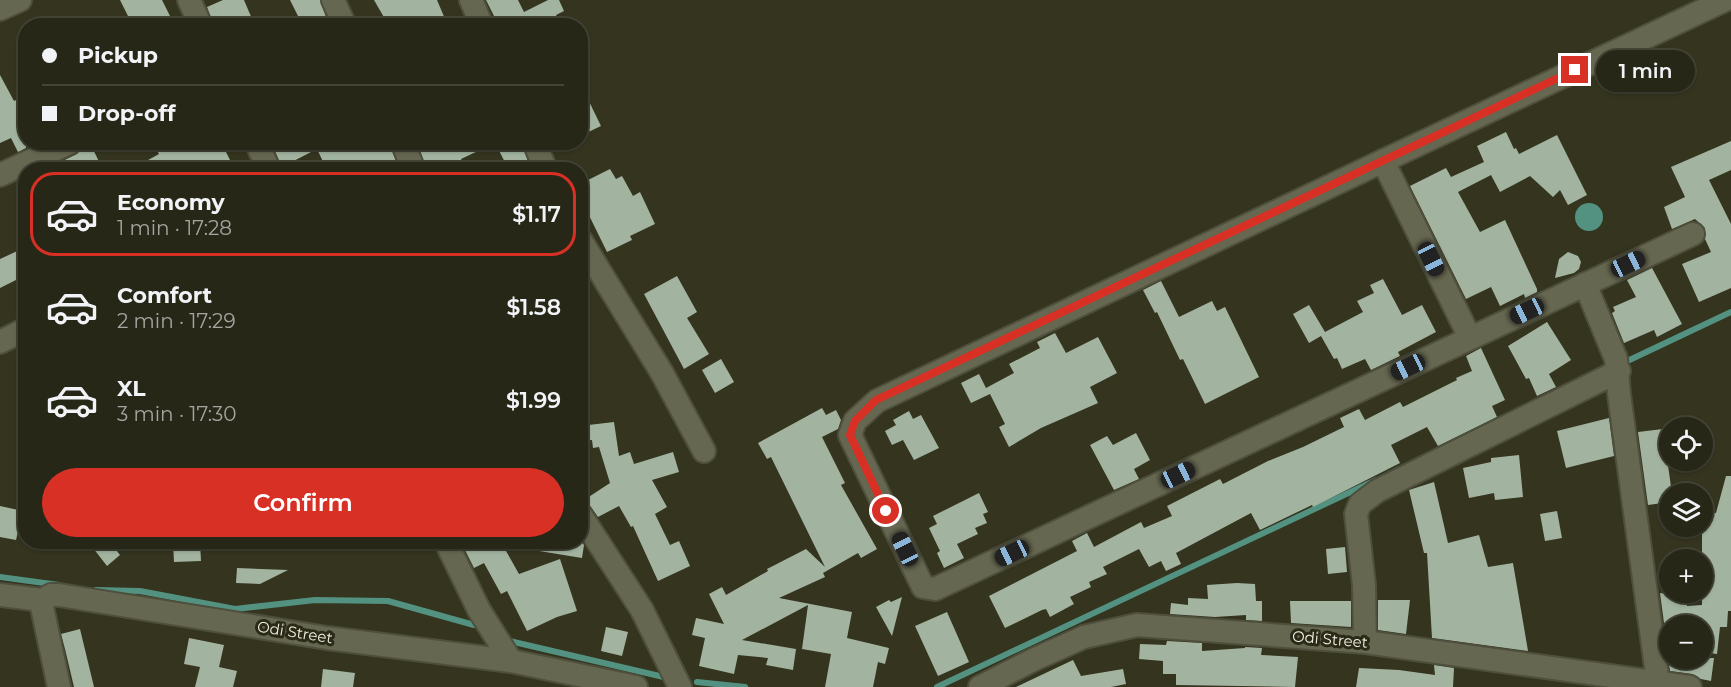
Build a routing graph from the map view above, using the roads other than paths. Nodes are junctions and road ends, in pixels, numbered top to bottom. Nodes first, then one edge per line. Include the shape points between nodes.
1 (20, 0) edge
2 (189, 0) edge
3 (333, 0) edge
4 (471, 0) edge
5 (1725, 0) edge
6 (0, 9) edge
7 (197, 18) edge
8 (341, 18) edge
9 (479, 18) edge
10 (54, 150) edge
11 (1383, 161) junction
12 (28, 162) edge
13 (18, 167) edge
14 (0, 175) edge
15 (1694, 234) dead end
16 (588, 252) edge
17 (1585, 284) junction
18 (18, 333) edge
19 (1470, 338) junction
20 (0, 342) edge
21 (1619, 371) junction
22 (704, 451) dead end
23 (588, 526) edge
24 (449, 549) edge
25 (0, 595) edge
26 (42, 600) junction
27 (1365, 642) junction
28 (511, 661) junction
29 (1658, 682) junction
30 (628, 686) edge
31 (59, 687) edge
32 (680, 687) edge
33 (980, 687) edge
34 (1690, 687) edge

1 - 6 street
2 - 7 street
3 - 8 street
4 - 9 street
5 - 11 street
10 - 12 street
11 - 19 street
11 - 19 street via 876,400 855,421 850,435 923,587 935,589
13 - 14 street
15 - 17 street
16 - 22 street via 662,373
17 - 19 street
17 - 21 street
18 - 20 street
21 - 27 street via 1377,491 1360,504 1356,514 1364,585
21 - 29 street
23 - 32 street via 642,610
24 - 28 street via 479,610
25 - 26 street, Odi Street
26 - 28 street, Odi Street via 51,595 68,596 327,638
26 - 31 street
27 - 29 street, Odi Street
27 - 33 street, Odi Street via 1137,625 1084,638
28 - 30 street, Odi Street
29 - 34 street, Odi Street

